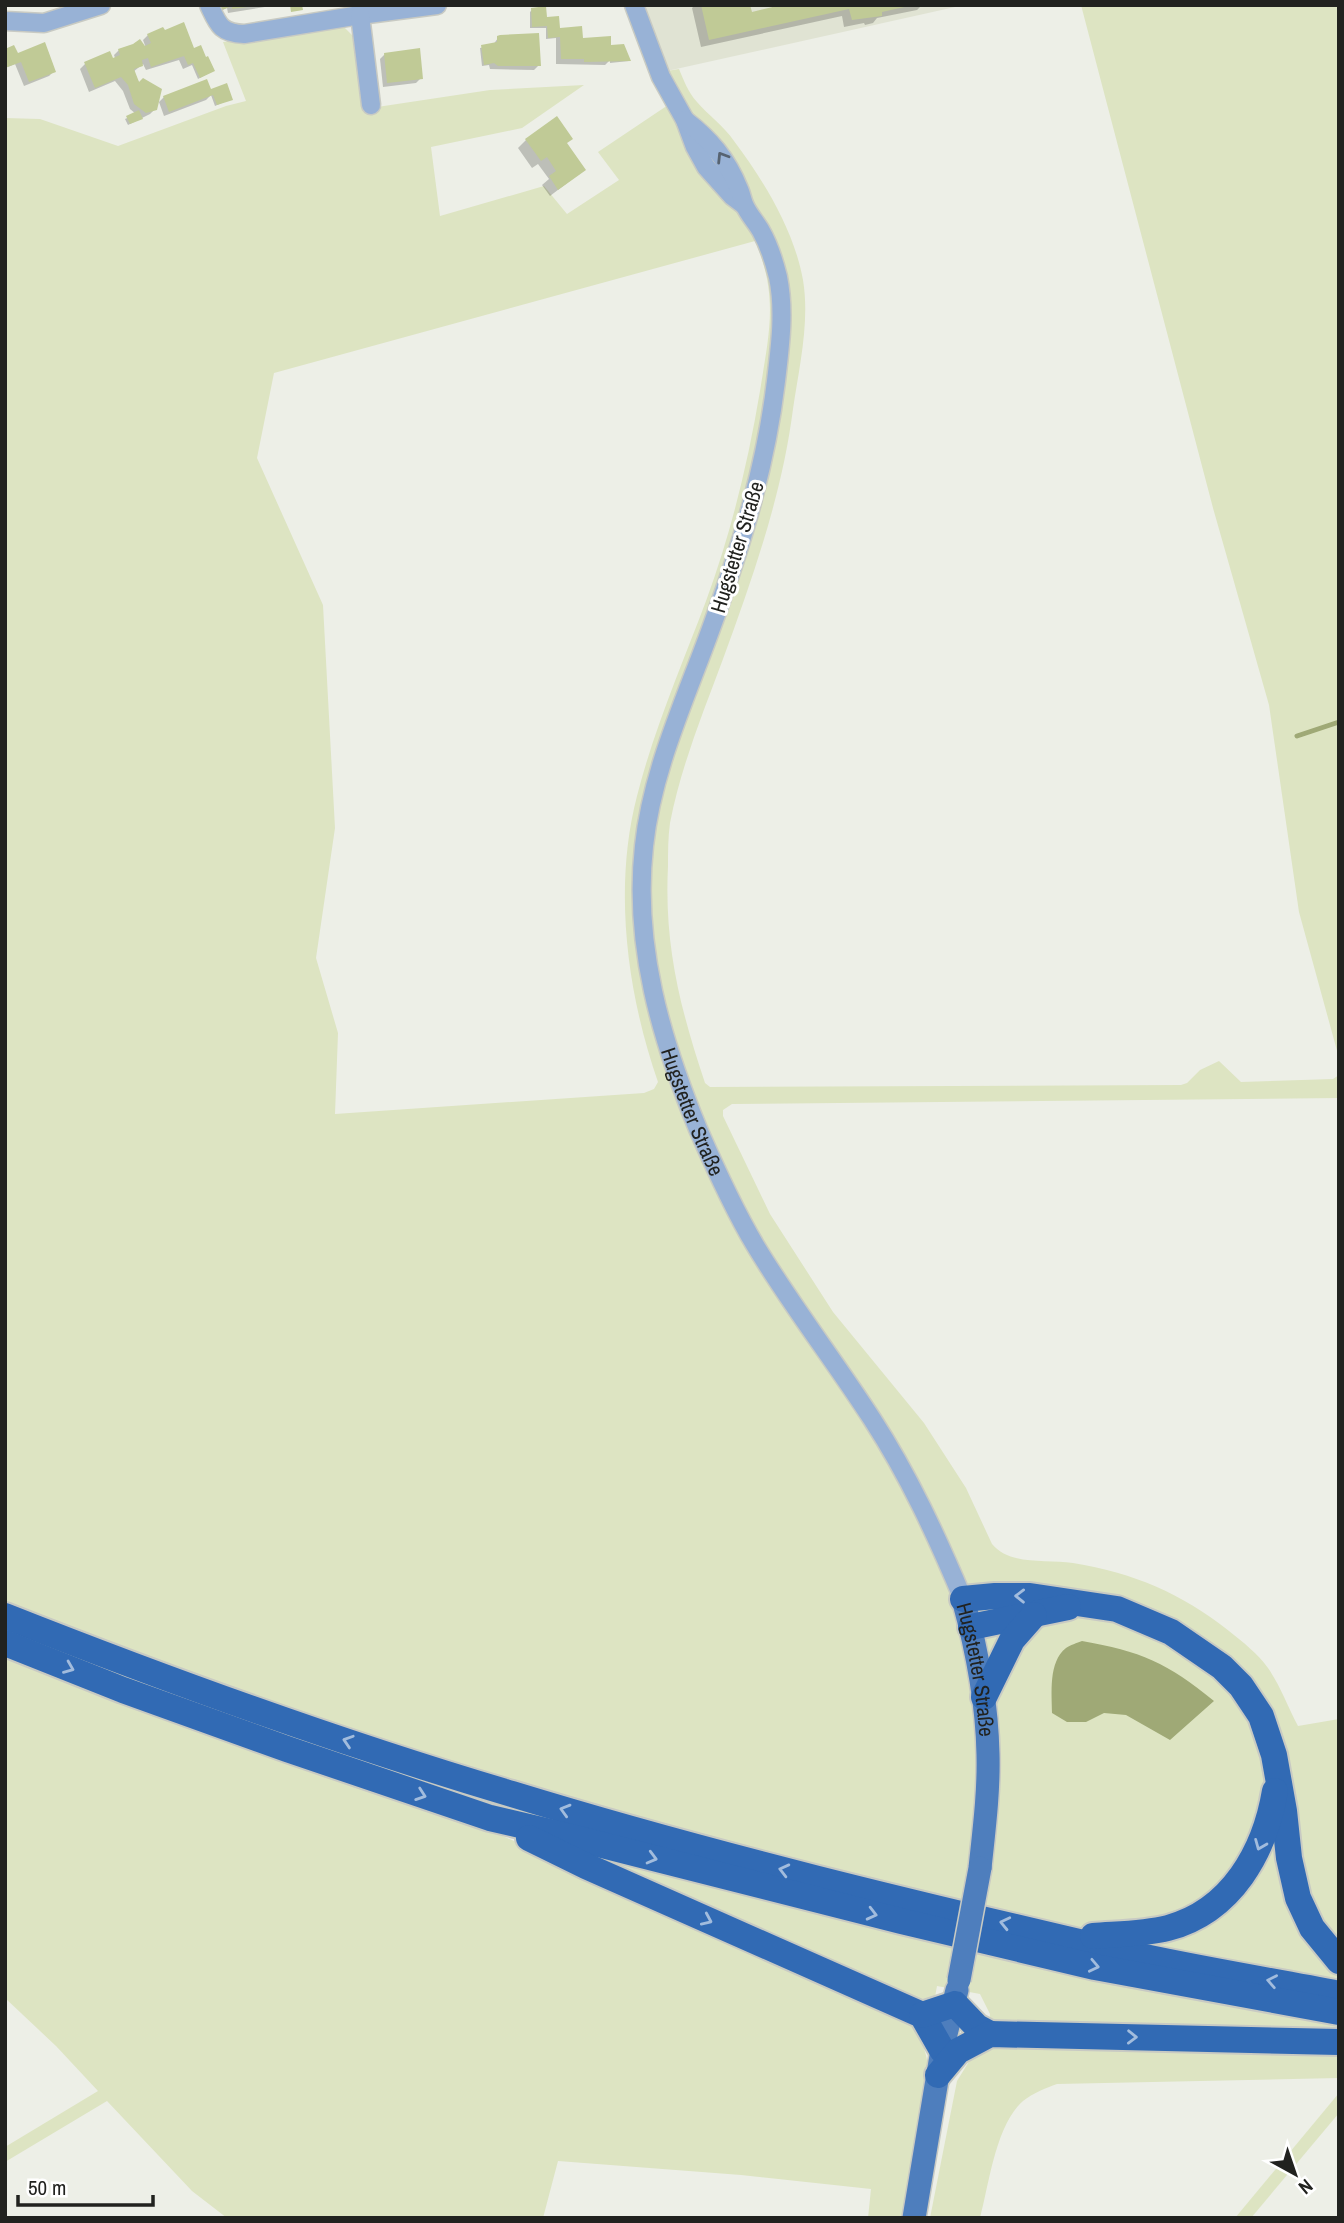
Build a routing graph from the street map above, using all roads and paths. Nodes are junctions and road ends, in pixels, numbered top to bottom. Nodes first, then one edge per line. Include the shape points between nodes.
1 (101, 5) edge
2 (209, 5) edge
3 (437, 5) edge
4 (634, 5) edge
5 (360, 15) junction
6 (5, 21) edge
7 (371, 105) dead end
8 (963, 1600) junction
9 (1077, 1604) junction
10 (1034, 1615) junction
11 (5, 1616) edge
12 (971, 1627) junction
13 (5, 1643) edge
14 (984, 1697) junction
15 (1277, 1779) junction
16 (490, 1818) junction
17 (1072, 1939) junction
18 (1339, 1961) edge
19 (957, 1991) junction
20 (1339, 1994) edge
21 (1339, 2012) edge
22 (922, 2015) junction
23 (990, 2034) junction
24 (1339, 2042) edge
25 (940, 2062) junction
26 (914, 2218) edge

1 - 6 street via 44,23
2 - 5 street via 218,25 244,34
3 - 5 street
4 - 8 street, Hugstetter Straße via 661,77 685,120 709,137 722,155 764,236 782,304 773,403 750,515 653,793 643,860 645,956 662,1031 719,1177 753,1243 904,1471
5 - 7 street
9 -> 8 highway via 1030,1596
8 - 12 main road, Hugstetter Straße
9 - 10 highway
9 - 15 highway via 1117,1609 1145,1619 1222,1667 1261,1716
10 - 12 highway
10 - 14 highway via 1012,1640
17 -> 11 highway via 752,1862 509,1794 139,1669
12 - 14 main road, Hugstetter Straße
13 -> 16 highway via 123,1690
14 - 19 main road, Hugstetter Straße, bridge via 988,1779 980,1868
15 -> 17 highway via 1254,1860 1222,1898 1170,1927
15 - 18 highway via 1298,1898 1312,1928
16 -> 21 highway via 1095,1966
16 -> 22 highway via 586,1866
20 -> 17 highway
19 - 22 highway
19 - 23 highway via 977,2026
19 - 25 main road, Hugstetter Straße
22 - 25 highway
23 -> 24 highway
23 - 25 highway
25 - 26 main road, Hugstetter Straße

